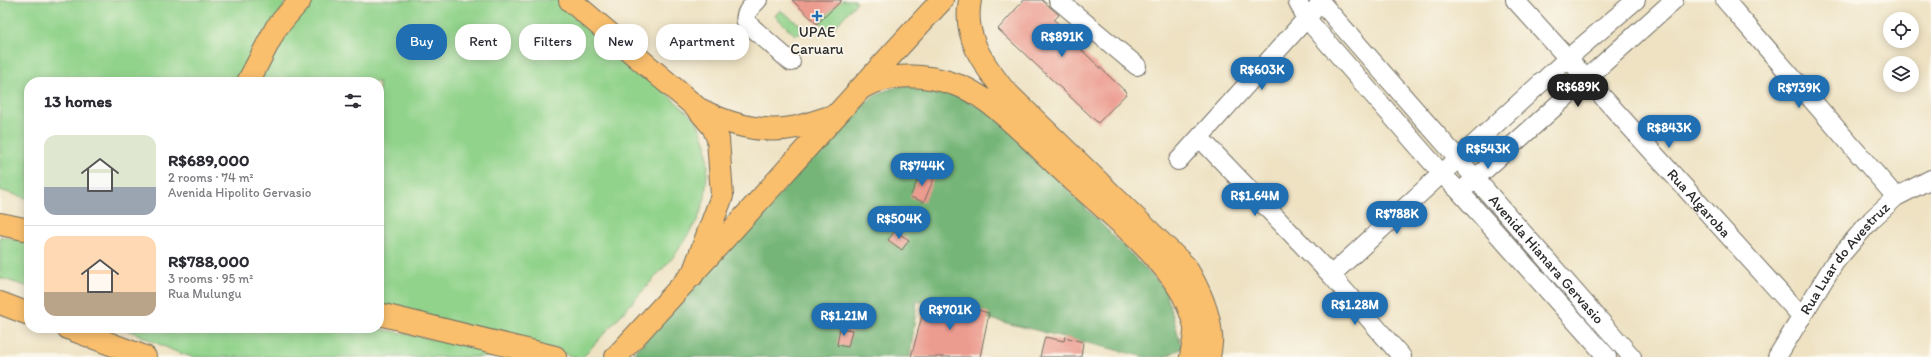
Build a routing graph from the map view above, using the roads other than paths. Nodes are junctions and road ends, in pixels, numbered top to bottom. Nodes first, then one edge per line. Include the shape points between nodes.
1 (300, 0) edge
2 (570, 0) edge
3 (758, 0) edge
4 (942, 0) edge
5 (970, 0) edge
6 (1058, 0) edge
7 (1296, 0) edge
8 (1515, 0) edge
9 (1636, 0) edge
10 (1674, 0) edge
11 (1725, 0) edge
12 (1321, 1) edge
13 (1306, 18) junction
14 (1567, 59) junction
15 (791, 62) dead end
16 (1137, 66) dead end
17 (251, 77) edge
18 (1586, 81) junction
19 (858, 90) junction
20 (696, 107) junction
21 (836, 115) junction
22 (1200, 138) junction
23 (1459, 158) junction
24 (1178, 161) dead end
25 (1442, 174) junction
26 (1475, 178) junction
27 (1931, 179) edge
28 (1460, 192) junction
29 (1896, 198) junction
30 (0, 224) edge
31 (24, 229) edge
32 (1331, 275) junction
33 (692, 276) junction
34 (0, 303) edge
35 (24, 312) edge
36 (384, 315) edge
37 (1802, 317) junction
38 (82, 333) edge
39 (105, 341) junction
40 (120, 357) edge
41 (145, 357) edge
42 (555, 357) edge
43 (616, 357) edge
44 (1190, 357) edge
45 (1209, 357) edge
46 (1402, 357) edge
47 (1607, 357) edge
48 (1632, 357) edge
49 (1777, 357) edge

1 - 17 main road via 276,28
2 - 20 main road
3 - 15 street via 746,13 746,22
4 - 19 main road
5 - 45 main road via 968,20 971,38 983,63 1004,89 1185,266 1196,284 1205,308 1211,336
6 - 16 street
7 - 13 street, Avenida Hianara Gervasio
8 - 14 street, Rua Algaroba
9 - 14 street
10 - 18 street
11 - 29 street
12 - 13 street
12 - 23 street, Avenida Hianara Gervasio
13 - 22 street
13 - 25 street, Avenida Hianara Gervasio
14 - 18 street, Rua Algaroba
14 - 23 street
18 - 26 street
18 - 37 street, Rua Algaroba
19 - 21 main road
19 - 44 main road via 872,81 901,76 927,77 961,86 994,107 1139,242 1167,273 1182,294 1195,327
20 - 21 main road via 722,121 768,129 797,127
20 - 33 main road via 713,127 718,139 722,196
21 - 33 main road
22 - 24 street
22 - 32 street
23 - 25 street
23 - 26 street, Avenida Hianara Gervasio
25 - 28 street, Avenida Hianara Gervasio
25 - 32 street
26 - 28 street
26 - 48 street, Avenida Hianara Gervasio
27 - 29 street, Rua Luar do Avestruz
28 - 47 street, Avenida Hianara Gervasio
29 - 37 street, Rua Luar do Avestruz via 1872,219 1835,262
30 - 31 main road
32 - 46 street
33 - 43 main road
34 - 35 main road
36 - 42 main road
37 - 49 street, Rua Luar do Avestruz
38 - 39 main road
39 - 40 main road
39 - 41 main road

